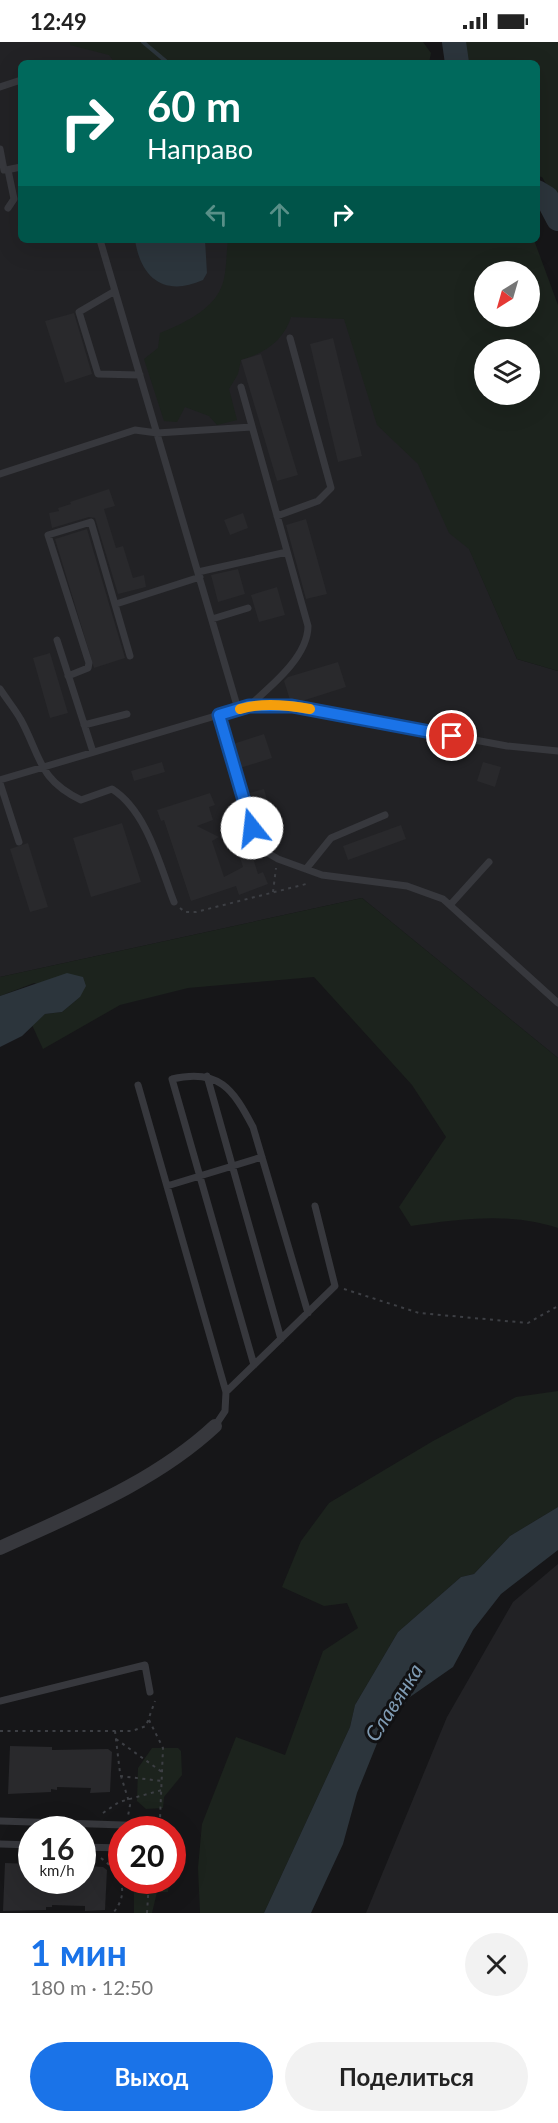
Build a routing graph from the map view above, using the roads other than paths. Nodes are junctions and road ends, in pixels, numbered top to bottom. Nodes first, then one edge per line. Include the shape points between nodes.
1 (18, 81) edge
2 (0, 87) edge
3 (0, 149) edge
4 (4, 170) edge
5 (8, 208) dead end
6 (101, 243) edge
7 (115, 291) junction
8 (290, 338) dead end
9 (140, 375) junction
10 (241, 387) dead end
11 (252, 427) junction
12 (157, 433) junction
13 (0, 474) edge
14 (277, 516) junction
15 (287, 552) junction
16 (199, 575) junction
17 (116, 604) junction
18 (248, 608) dead end
19 (212, 619) junction
20 (57, 640) dead end
21 (130, 656) dead end
22 (68, 676) junction
23 (0, 689) edge
24 (249, 706) junction
25 (238, 709) junction
26 (127, 714) dead end
27 (219, 715) junction
28 (84, 725) junction
29 (558, 751) edge
30 (93, 752) junction
31 (40, 767) junction
32 (0, 781) edge
33 (384, 815) dead end
34 (19, 842) dead end
35 (489, 862) dead end
36 (306, 869) junction
37 (174, 903) road end
38 (451, 904) junction
39 (558, 1003) edge
40 (207, 1076) junction
41 (138, 1084) dead end
42 (262, 1157) junction
43 (232, 1167) junction
44 (200, 1176) junction
45 (167, 1186) junction
46 (315, 1206) dead end
47 (308, 1313) junction
48 (281, 1340) junction
49 (254, 1365) junction
50 (226, 1392) junction
51 (214, 1426) joint
52 (0, 1548) edge
53 (150, 1692) road end
54 (0, 1701) edge
55 (0, 1821) edge
56 (108, 1825) edge
57 (0, 1844) edge
58 (18, 1845) edge

1 - 2 lane
3 - 4 lane
4 - 5 lane via 14,200
6 - 7 lane
7 - 9 lane
7 - 9 lane via 79,312 98,374
8 - 14 lane via 331,488 318,501
9 - 12 lane
10 - 11 lane
11 - 12 lane
11 - 14 lane
12 - 13 lane via 135,430
12 - 16 lane
14 - 15 lane
15 - 16 lane
15 - 24 lane via 308,638 295,659
16 - 17 lane
16 - 19 lane
17 - 21 lane
17 - 22 lane via 91,522 48,536 90,663 88,668
18 - 19 lane
19 - 25 lane
20 - 22 lane
22 - 28 lane
23 - 31 lane via 21,721
24 - 25 lane
24 - 29 lane via 292,706 507,746
25 - 27 lane
26 - 28 lane
27 - 30 lane
27 - 36 lane via 252,828 266,852
28 - 30 lane
30 - 31 lane
31 - 32 lane
31 - 37 lane via 81,800 112,789 123,796 148,837
32 - 34 lane
33 - 36 lane via 332,838
35 - 38 lane
36 - 38 lane via 322,875 407,886
38 - 39 lane
40 - 42 lane via 225,1085 238,1098 254,1127
40 - 43 lane
40 - 44 lane via 172,1079
41 - 45 lane
42 - 43 lane
42 - 47 lane
43 - 44 lane
43 - 48 lane
44 - 45 lane
44 - 49 lane
45 - 50 lane
46 - 47 lane via 335,1286
47 - 48 lane
48 - 49 lane
49 - 50 lane
50 - 51 lane via 225,1411
51 - 52 street via 198,1442 119,1492
53 - 54 lane via 145,1665
55 - 56 lane
57 - 58 lane

